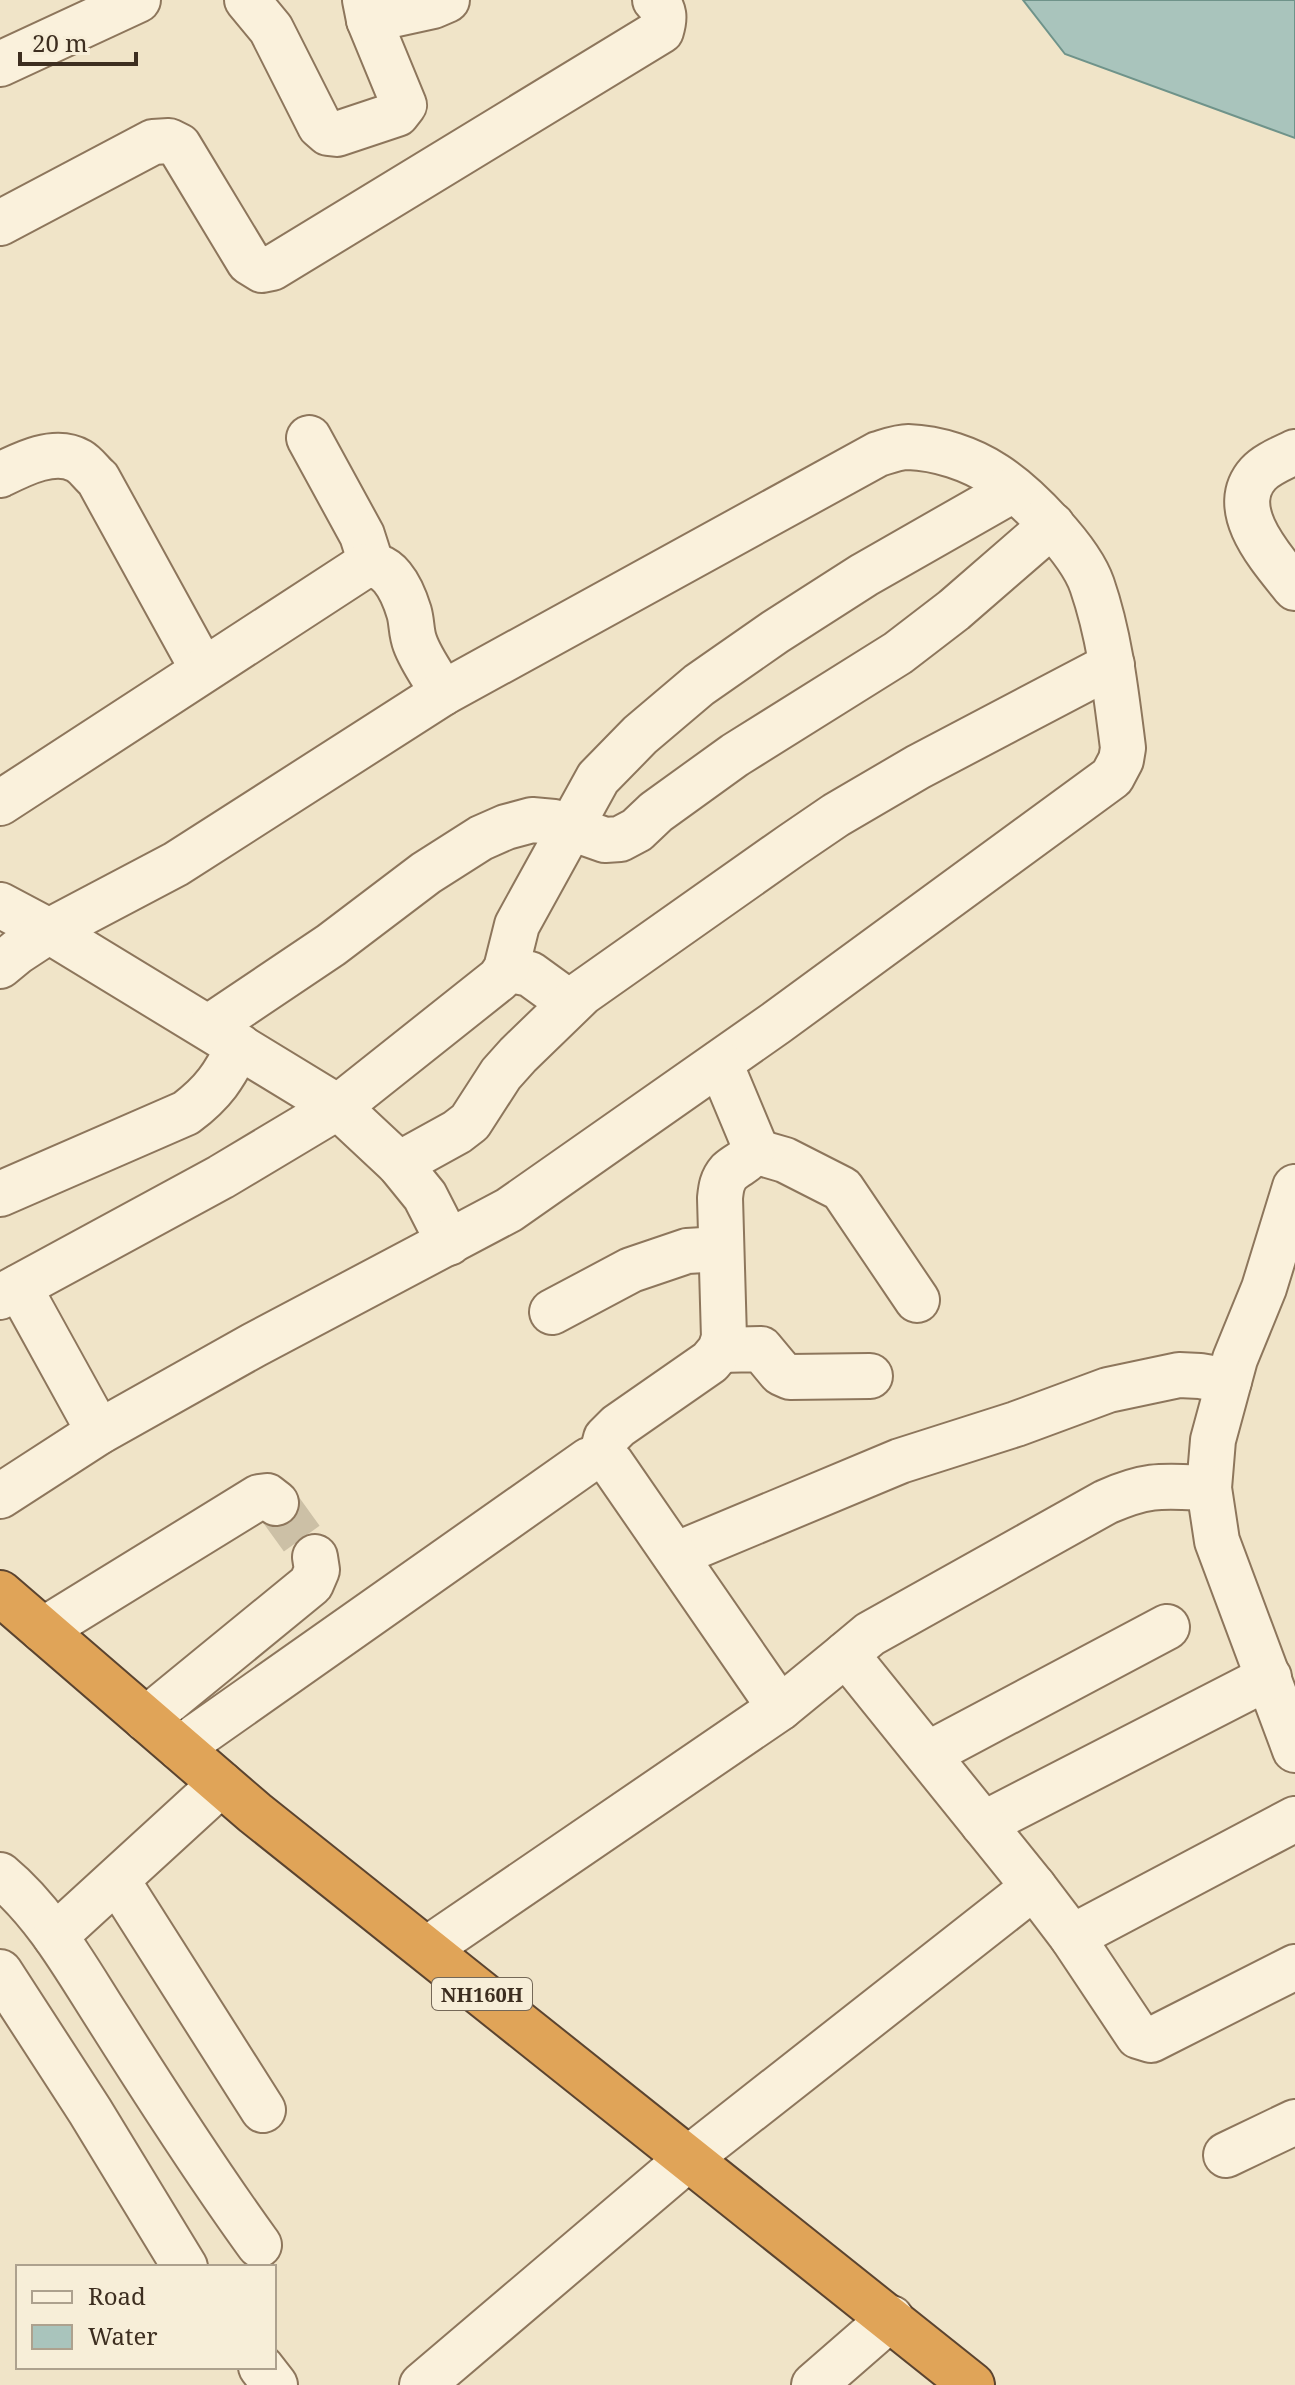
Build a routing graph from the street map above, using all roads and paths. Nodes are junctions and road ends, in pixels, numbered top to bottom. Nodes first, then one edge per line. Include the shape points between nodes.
1 (138, 0) edge
2 (247, 0) edge
3 (447, 0) edge
4 (655, 0) edge
5 (367, 10) edge
6 (0, 64) edge
7 (2, 217) edge
8 (309, 438) dead end
9 (1295, 452) edge
10 (0, 475) edge
11 (1013, 490) junction
12 (1052, 525) junction
13 (371, 563) junction
14 (1295, 588) edge
15 (1112, 665) junction
16 (203, 670) junction
17 (443, 693) junction
18 (0, 803) edge
19 (570, 827) junction
20 (0, 905) edge
21 (49, 931) junction
22 (0, 966) edge
23 (506, 969) junction
24 (570, 1003) junction
25 (224, 1036) junction
26 (720, 1063) junction
27 (338, 1107) junction
28 (754, 1151) junction
29 (399, 1164) junction
30 (1295, 1187) edge
31 (0, 1194) edge
32 (449, 1243) junction
33 (721, 1249) junction
34 (9, 1292) edge
35 (917, 1300) dead end
36 (552, 1312) dead end
37 (720, 1350) junction
38 (870, 1376) dead end
39 (1229, 1381) junction
40 (99, 1432) junction
41 (601, 1457) junction
42 (1209, 1488) junction
43 (0, 1496) edge
44 (276, 1503) dead end
45 (675, 1555) junction
46 (315, 1557) dead end
47 (0, 1593) edge
48 (1167, 1627) dead end
49 (43, 1630) junction
50 (846, 1654) junction
51 (1269, 1677) junction
52 (780, 1708) junction
53 (146, 1719) junction
54 (180, 1748) junction
55 (1295, 1750) edge
56 (928, 1754) junction
57 (221, 1784) junction
58 (1295, 1819) edge
59 (983, 1824) junction
60 (0, 1875) edge
61 (117, 1880) junction
62 (1034, 1887) junction
63 (55, 1936) junction
64 (1072, 1937) junction
65 (427, 1949) junction
66 (1295, 1967) edge
67 (0, 1972) edge
68 (263, 2110) dead end
69 (1295, 2122) edge
70 (1226, 2155) dead end
71 (689, 2158) junction
72 (259, 2245) dead end
73 (184, 2265) edge
74 (891, 2318) junction
75 (263, 2369) edge
76 (275, 2385) edge
77 (422, 2385) edge
78 (814, 2385) edge
79 (972, 2385) edge

1 - 6 street
2 - 5 street via 271,29 320,126 337,134 403,110
3 - 5 street via 433,6
4 - 7 street via 663,11 661,31 272,268 262,270 249,262 179,146 169,141 153,142
8 - 13 street via 362,535
9 - 14 street via 1261,471 1251,483 1247,507 1268,555
10 - 16 street via 57,455 79,461 98,479
11 - 12 street
11 - 17 street via 960,457 906,447 878,454
11 - 19 street via 864,575 699,685 598,778
12 - 15 street via 1091,582
12 - 19 street via 898,653 735,755 637,830 605,840
13 - 16 street
13 - 17 street via 384,567 396,582 410,613 415,646
15 - 24 street via 836,815
15 - 26 street via 1123,748 1112,777
16 - 18 street
17 - 21 street via 176,864
19 - 23 street via 517,925
19 - 25 street via 532,820 481,838 331,945
20 - 21 street
21 - 22 street
21 - 25 street
23 - 24 street via 530,974
23 - 27 street
24 - 29 street via 501,1074 470,1122
25 - 27 street
25 - 31 street via 220,1083 186,1113
26 - 28 street
26 - 32 street via 509,1210
27 - 29 street
27 - 34 street
28 - 33 street via 722,1183
28 - 35 street via 785,1160 842,1189
29 - 32 street via 425,1196
30 - 39 street
32 - 40 street
33 - 36 street via 687,1251 631,1270
33 - 37 street
34 - 40 street
37 - 38 street via 761,1349 790,1377
37 - 41 street via 618,1426 606,1438
39 - 42 street via 1213,1440
39 - 45 street via 1179,1375 1108,1390 900,1461
40 - 43 street
41 - 45 street via 611,1463
41 - 54 street via 589,1460
42 - 50 street via 1154,1485 1106,1502 870,1634
42 - 51 street via 1217,1541
44 - 49 street via 259,1497
45 - 52 street
46 - 53 street via 311,1584
47 - 49 highway, NH160H
48 - 56 street
49 - 53 highway, NH160H
50 - 52 street
50 - 56 street
51 - 55 street
51 - 59 street
52 - 65 street
53 - 54 highway, NH160H
54 - 57 highway, NH160H
56 - 59 street
57 - 61 street
57 - 65 highway, NH160H
58 - 64 street
59 - 62 street
60 - 63 street via 21,1892
61 - 63 street
61 - 68 street
62 - 64 street
62 - 71 street
63 - 72 street
64 - 66 street via 1130,2026 1151,2040
65 - 71 highway, NH160H
67 - 73 street
69 - 70 street
71 - 74 highway, NH160H
71 - 77 street
74 - 78 street
74 - 79 highway, NH160H
75 - 76 street

